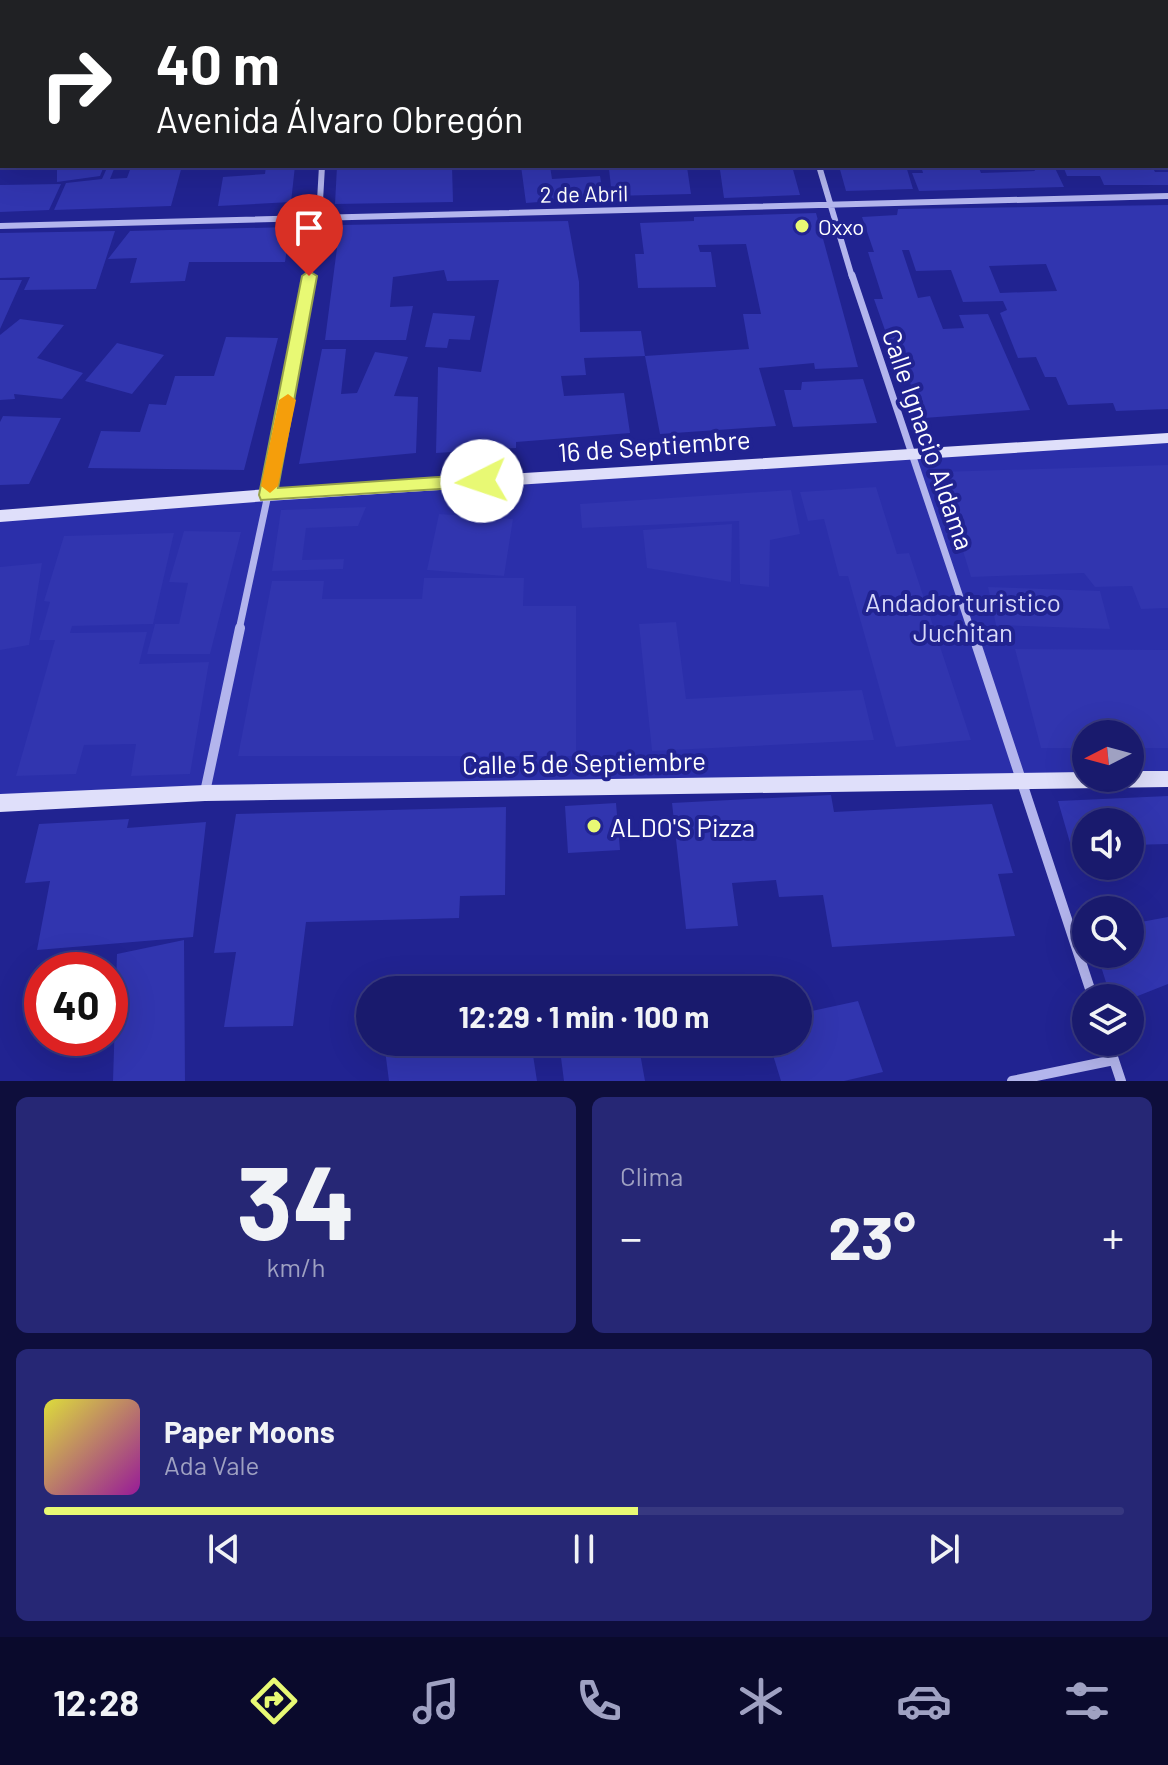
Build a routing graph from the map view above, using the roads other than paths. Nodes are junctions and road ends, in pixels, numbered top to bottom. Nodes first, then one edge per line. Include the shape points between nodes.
1 (322, 168) edge
2 (820, 168) edge
3 (1168, 196) edge
4 (832, 205) junction
5 (319, 218) junction
6 (0, 226) edge
7 (1168, 438) edge
8 (912, 452) junction
9 (268, 495) junction
10 (0, 516) edge
11 (1168, 779) edge
12 (1019, 782) junction
13 (205, 793) junction
14 (0, 803) edge
15 (1088, 984) edge
16 (1113, 1056) edge
17 (1114, 1060) junction
18 (1012, 1081) edge
19 (1121, 1081) edge

1 - 5 street
2 - 4 street, Calle Ignacio Aldama
3 - 4 street, 2 de Abril
4 - 5 street, 2 de Abril
4 - 8 street, Calle Ignacio Aldama via 873,346
5 - 6 street, 2 de Abril
5 - 9 street
7 - 8 street, 16 de Septiembre
8 - 9 street, 16 de Septiembre
8 - 12 street, Calle Ignacio Aldama
9 - 10 street, 16 de Septiembre
9 - 13 street
11 - 12 street, Calle 5 de Septiembre
12 - 13 street, Calle 5 de Septiembre
12 - 15 street, Calle Ignacio Aldama
13 - 14 street, Calle 5 de Septiembre
16 - 17 street
17 - 18 street
17 - 19 street

